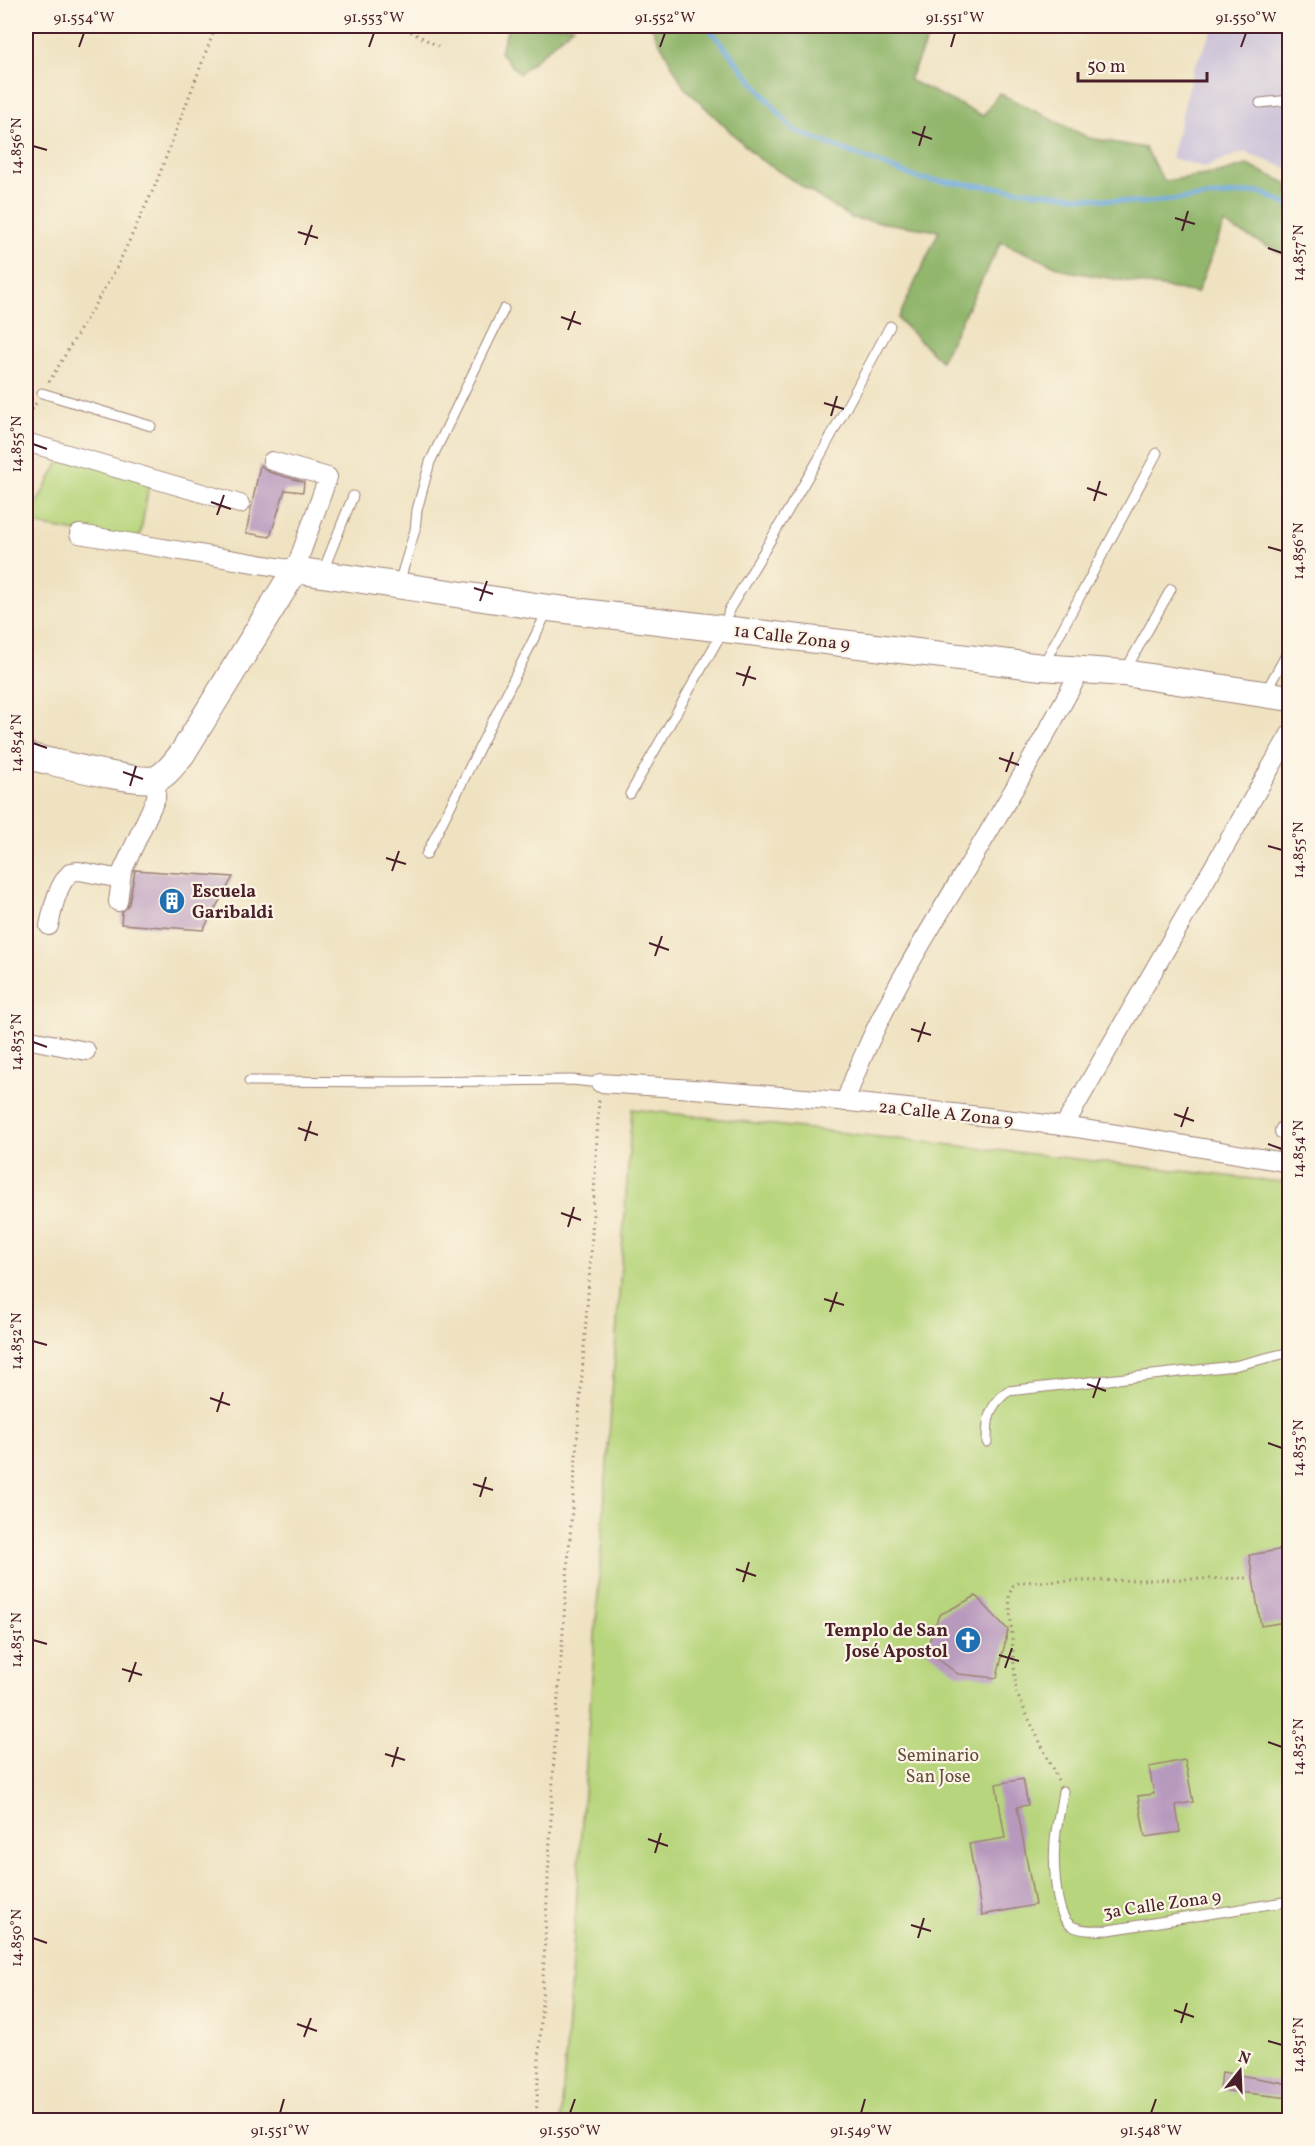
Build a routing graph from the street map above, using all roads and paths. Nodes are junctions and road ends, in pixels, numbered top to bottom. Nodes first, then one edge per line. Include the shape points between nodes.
1 (216, 26) edge
2 (400, 26) edge
3 (438, 46) dead end
4 (1290, 100) edge
5 (1260, 103) dead end
6 (504, 309) dead end
7 (890, 326) dead end
8 (42, 393) junction
9 (26, 420) edge
10 (151, 426) dead end
11 (26, 442) edge
12 (1157, 453) dead end
13 (272, 461) dead end
14 (353, 496) dead end
15 (240, 504) dead end
16 (79, 534) dead end
17 (295, 570) junction
18 (322, 574) junction
19 (398, 586) junction
20 (1171, 589) dead end
21 (549, 608) junction
22 (724, 629) junction
23 (1290, 648) edge
24 (1042, 667) junction
25 (1080, 671) junction
26 (1124, 673) junction
27 (1264, 694) junction
28 (1290, 698) edge
29 (1290, 734) edge
30 (26, 756) edge
31 (157, 778) junction
32 (630, 794) dead end
33 (426, 855) dead end
34 (121, 879) junction
35 (118, 902) dead end
36 (49, 926) dead end
37 (26, 1039) edge
38 (86, 1051) dead end
39 (249, 1081) dead end
40 (600, 1083) junction
41 (845, 1102) junction
42 (1064, 1126) junction
43 (1290, 1163) edge
44 (1290, 1352) edge
45 (987, 1442) dead end
46 (1250, 1578) dead end
47 (1064, 1791) joint
48 (1290, 1901) edge
49 (536, 2121) edge

1 - 8 path via 159,176 120,259
2 - 3 path
4 - 5 lane
6 - 19 lane via 430,462
7 - 22 lane via 818,460 729,610
8 - 9 path
8 - 10 lane
11 - 15 street
12 - 24 lane
13 - 17 street via 328,477
14 - 18 lane
16 - 17 street
17 - 18 street, 1a Calle Zona 9
17 - 31 street via 182,754
18 - 19 street, 1a Calle Zona 9
19 - 21 street, 1a Calle Zona 9
20 - 26 lane
21 - 22 street, 1a Calle Zona 9
21 - 33 lane
22 - 24 street, 1a Calle Zona 9
22 - 32 lane
23 - 27 lane
24 - 25 street, 1a Calle Zona 9
25 - 26 street, 1a Calle Zona 9
25 - 41 street via 874,1030
26 - 27 street, 1a Calle Zona 9
27 - 28 street, 1a Calle Zona 9
29 - 42 street
30 - 31 street via 136,779
31 - 34 street via 156,798
34 - 35 street
34 - 36 street via 71,872 58,892
37 - 38 street
39 - 40 lane
40 - 41 street, 2a Calle A Zona 9
40 - 49 path via 555,1739
41 - 42 street, 2a Calle A Zona 9
42 - 43 street, 2a Calle A Zona 9
44 - 45 lane via 1234,1366 1008,1391 987,1420
46 - 47 path via 1020,1582 1013,1586 1009,1595 1016,1692
47 - 48 lane, 3a Calle Zona 9 via 1055,1835 1057,1896 1061,1914 1071,1926 1110,1930

